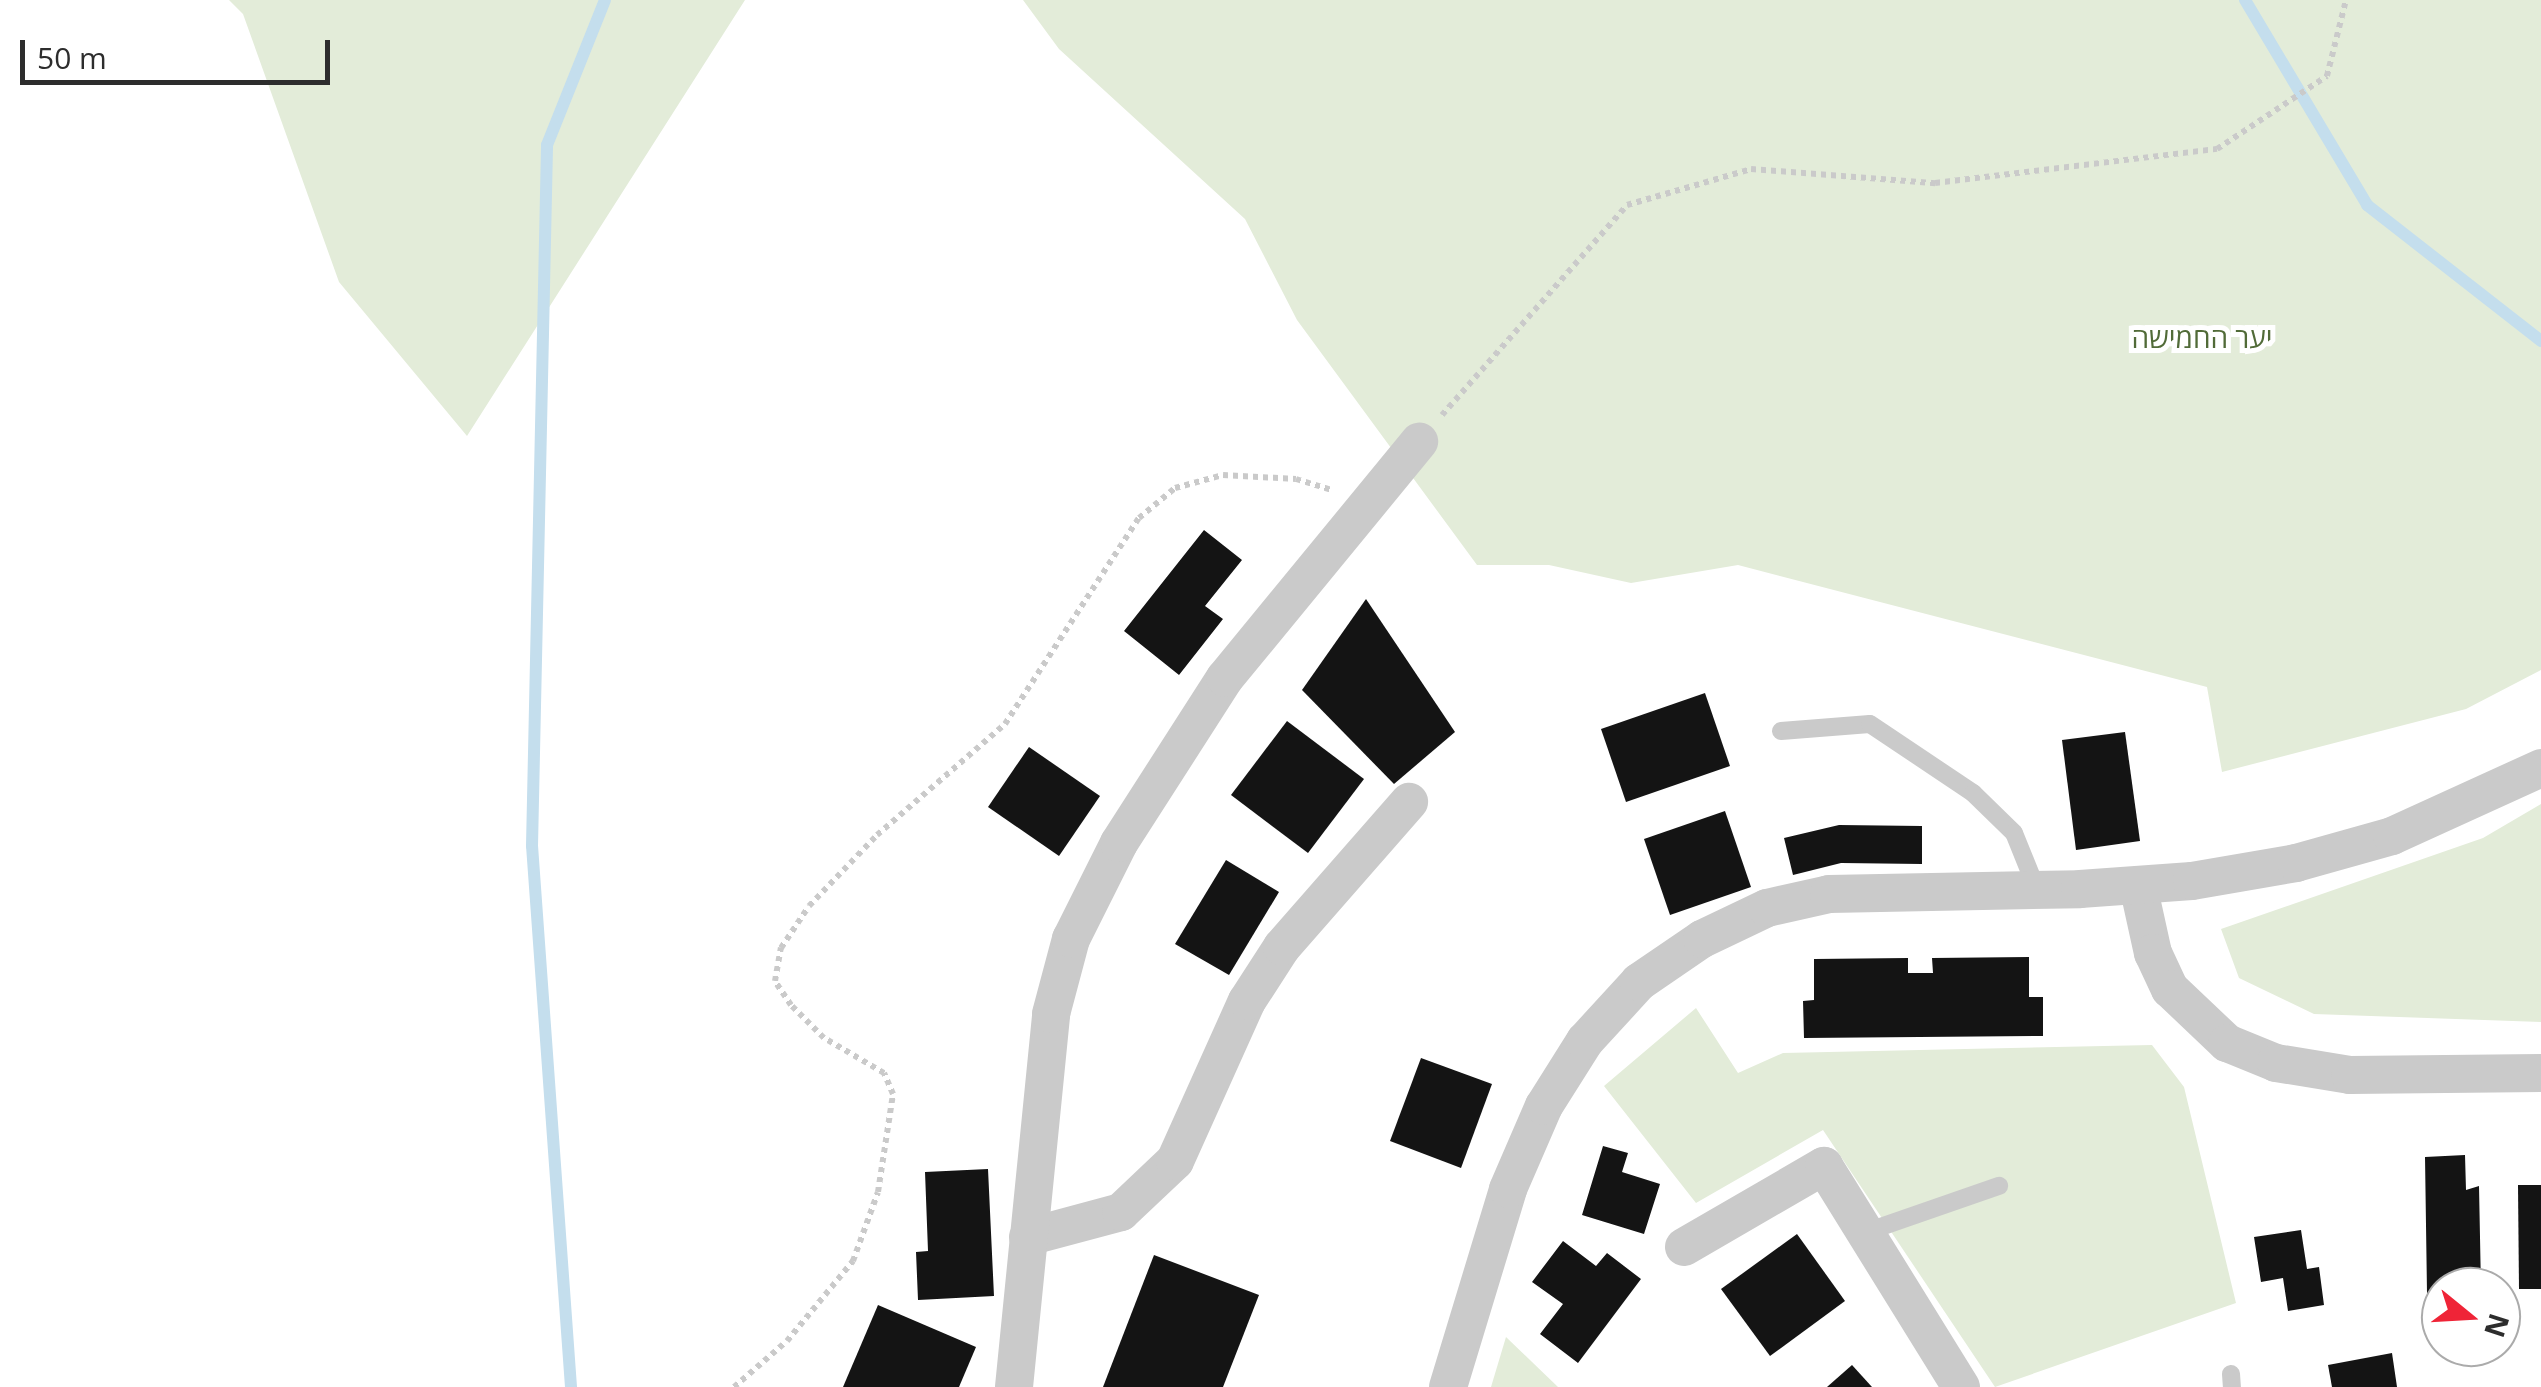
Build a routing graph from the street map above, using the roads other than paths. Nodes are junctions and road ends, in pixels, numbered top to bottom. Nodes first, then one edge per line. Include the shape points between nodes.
1 (1419, 442) road end
2 (1782, 731) dead end
3 (2541, 768) edge
4 (1410, 802) dead end
5 (2138, 885) junction
6 (2037, 890) junction
7 (2541, 1073) edge
8 (1999, 1186) dead end
9 (1866, 1232) junction
10 (1028, 1237) junction
11 (1684, 1247) dead end
12 (1014, 1387) edge
13 (1448, 1387) edge
14 (1962, 1387) edge

1 - 10 street via 1225,678 1120,843 1071,939 1051,1014
2 - 6 lane via 1870,724 1973,793 2014,833
3 - 5 street via 2376,840 2296,863
4 - 10 street via 1282,947 1247,1001 1175,1161 1121,1212
5 - 6 street
5 - 7 street via 2153,954 2170,988 2227,1044 2276,1063 2350,1075
6 - 13 street via 1814,898 1767,908 1702,939 1638,982 1584,1041 1544,1106 1508,1188
8 - 9 lane
9 - 11 street via 1824,1166
9 - 14 street
10 - 12 street

